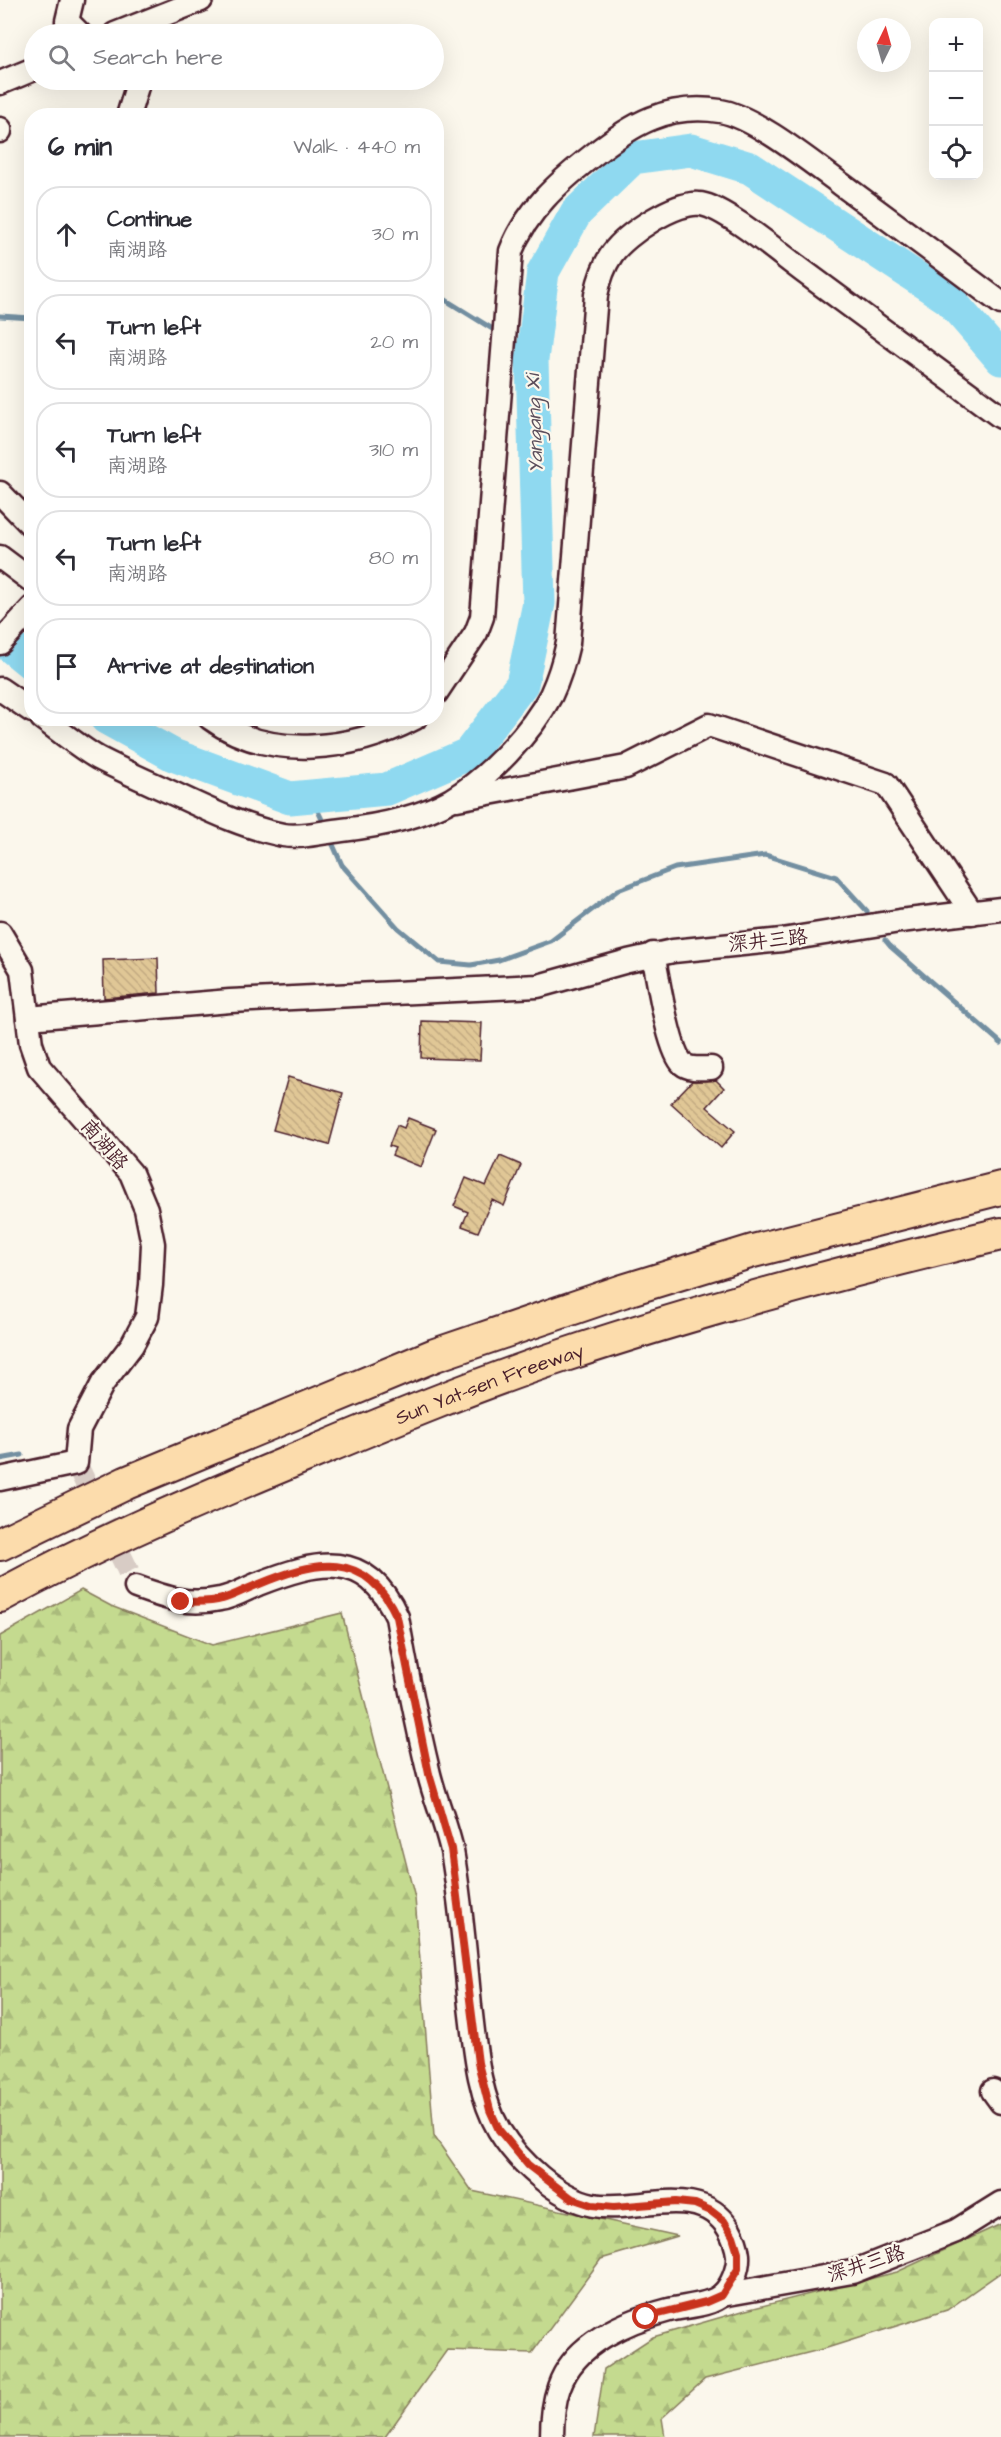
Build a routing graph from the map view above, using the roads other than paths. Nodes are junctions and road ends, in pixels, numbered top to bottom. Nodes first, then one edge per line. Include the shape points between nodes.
1 (72, 0) edge
2 (201, 0) edge
3 (70, 24) edge
4 (147, 24) edge
5 (24, 73) edge
6 (0, 83) edge
7 (136, 90) edge
8 (130, 108) edge
9 (1001, 303) edge
10 (1001, 417) edge
11 (0, 493) edge
12 (24, 518) edge
13 (0, 557) edge
14 (24, 575) edge
15 (24, 617) edge
16 (0, 643) edge
17 (444, 681) edge
18 (0, 689) edge
19 (24, 706) edge
20 (53, 726) edge
21 (221, 726) edge
22 (398, 726) edge
23 (450, 800) junction
24 (1001, 909) edge
25 (972, 913) junction
26 (0, 933) edge
27 (653, 954) junction
28 (28, 1018) junction
29 (711, 1068) dead end
30 (1001, 1188) edge
31 (1001, 1234) edge
32 (0, 1479) edge
33 (0, 1544) edge
34 (136, 1587) dead end
35 (0, 1596) edge
36 (1001, 2203) edge
37 (722, 2295) junction
38 (552, 2437) edge

1 - 3 street via 67,21
2 - 4 street
5 - 6 street
7 - 8 street
9 - 17 street via 776,138 722,111 676,110 639,123 618,137 569,174 539,205 524,223 511,251 482,617 476,633
10 - 23 street via 753,234 706,206 680,207 633,233 621,242 603,268 596,296 568,643 562,666 551,695 535,720 492,768
11 - 12 street
13 - 14 street
15 - 16 street
18 - 19 street
20 - 23 street via 96,757 205,808 253,827 300,836 371,827
21 - 22 street via 243,736 322,747 381,734
23 - 25 street via 626,767 709,725 886,784
24 - 25 street, 深井三路
25 - 27 street, 深井三路
26 - 28 street, 南湖路 via 22,970
27 - 28 street, 深井三路 via 538,986 230,1001
27 - 29 street via 672,1043 683,1064
28 - 32 street, 南湖路 via 39,1067 131,1173 146,1209 153,1244 152,1285 147,1317 132,1345 103,1383 79,1429 76,1463
30 - 33 highway via 753,1251 435,1354 126,1484
31 - 35 highway, Sun Yat-sen Freeway via 733,1303 483,1384 211,1494
34 - 37 street via 181,1602 221,1599 316,1565 340,1565 364,1575 388,1598 397,1617 426,1762 451,1849 474,2037 483,2087 499,2130 512,2148 571,2198 614,2207 676,2202 711,2211 724,2221 738,2252 738,2269
36 - 37 street, 深井三路 via 956,2231 852,2272
37 - 38 street via 646,2317 585,2350 560,2384

